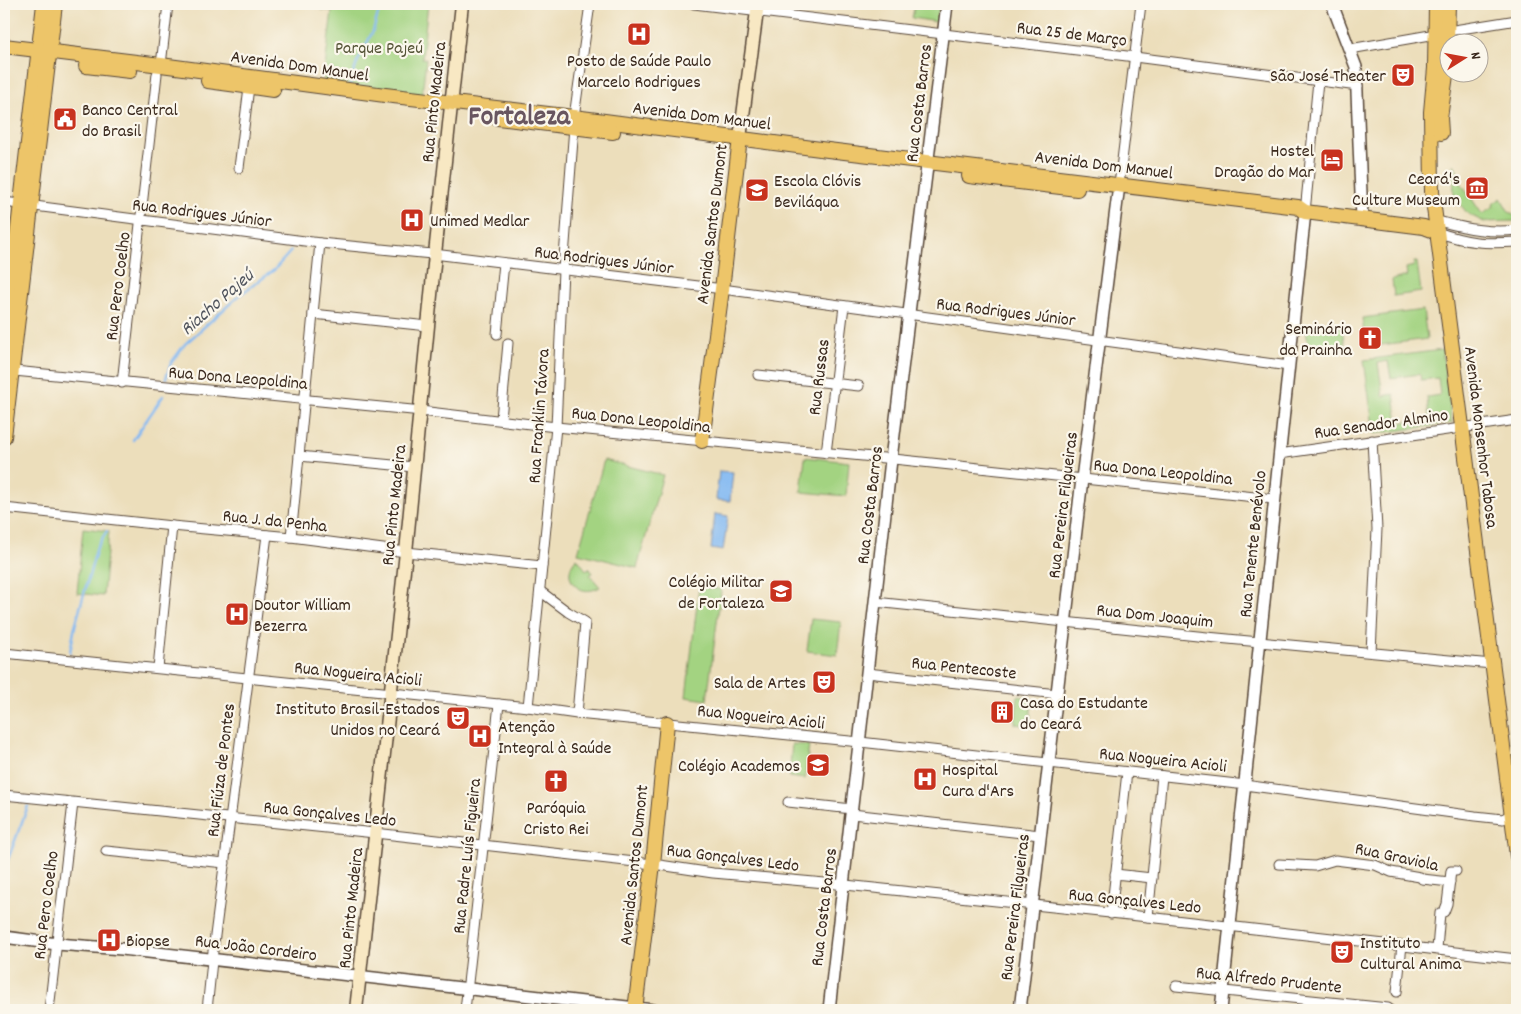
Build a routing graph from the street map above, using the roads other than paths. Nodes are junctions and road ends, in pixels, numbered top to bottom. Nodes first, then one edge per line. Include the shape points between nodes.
1 (44, 4) edge
2 (55, 4) edge
3 (168, 4) edge
4 (462, 4) edge
5 (590, 4) edge
6 (694, 4) edge
7 (948, 4) edge
8 (1141, 4) edge
9 (1332, 4) edge
10 (1436, 4) edge
11 (1448, 4) edge
12 (757, 11) junction
13 (1517, 20) edge
14 (1442, 32) edge
15 (1442, 32) edge
16 (1448, 32) edge
17 (944, 34) junction
18 (1438, 34) edge
19 (4, 46) edge
20 (1350, 49) junction
21 (4, 55) edge
22 (44, 56) junction
23 (1135, 57) junction
24 (1438, 58) edge
25 (159, 70) junction
26 (1318, 81) junction
27 (1358, 86) junction
28 (249, 87) junction
29 (450, 107) junction
30 (574, 122) junction
31 (740, 143) junction
32 (928, 166) junction
33 (239, 168) dead end
34 (1118, 189) junction
35 (4, 202) edge
36 (26, 205) junction
37 (1305, 212) junction
38 (1362, 219) junction
39 (140, 221) junction
40 (1435, 226) junction
41 (1517, 230) edge
42 (1517, 242) edge
43 (320, 243) junction
44 (434, 254) junction
45 (504, 263) junction
46 (563, 270) junction
47 (722, 289) junction
48 (844, 306) junction
49 (313, 314) junction
50 (910, 315) junction
51 (428, 326) junction
52 (497, 334) dead end
53 (1100, 339) junction
54 (508, 343) dead end
55 (7, 346) edge
56 (1289, 366) junction
57 (7, 370) edge
58 (758, 375) dead end
59 (122, 383) junction
60 (834, 384) junction
61 (859, 386) dead end
62 (305, 399) junction
63 (420, 411) junction
64 (501, 419) junction
65 (1517, 420) edge
66 (556, 427) junction
67 (1461, 427) junction
68 (4, 437) edge
69 (1372, 440) junction
70 (702, 441) junction
71 (826, 453) junction
72 (1279, 454) junction
73 (299, 456) junction
74 (892, 459) junction
75 (414, 467) junction
76 (1082, 479) junction
77 (1274, 499) junction
78 (4, 508) edge
79 (172, 526) junction
80 (266, 534) junction
81 (291, 537) junction
82 (406, 552) junction
83 (542, 566) junction
84 (540, 590) junction
85 (875, 602) junction
86 (1066, 622) junction
87 (1260, 642) junction
88 (1372, 652) junction
89 (4, 653) edge
90 (1492, 664) junction
91 (158, 668) junction
92 (867, 673) junction
93 (249, 677) junction
94 (391, 694) junction
95 (1057, 694) junction
96 (499, 704) junction
97 (528, 707) junction
98 (578, 714) junction
99 (668, 723) junction
100 (860, 742) junction
101 (1049, 763) junction
102 (1127, 772) junction
103 (1162, 776) junction
104 (1244, 785) junction
105 (4, 795) edge
106 (788, 802) dead end
107 (73, 803) junction
108 (852, 811) junction
109 (1515, 812) edge
110 (230, 819) junction
111 (375, 833) junction
112 (1040, 835) junction
113 (484, 846) junction
114 (106, 851) dead end
115 (1517, 856) edge
116 (224, 863) junction
117 (653, 864) junction
118 (1279, 864) dead end
119 (1456, 871) dead end
120 (1115, 874) junction
121 (1152, 878) junction
122 (1450, 882) junction
123 (844, 885) junction
124 (1032, 905) junction
125 (1111, 914) junction
126 (1148, 917) junction
127 (1230, 927) junction
128 (4, 937) edge
129 (57, 944) junction
130 (1402, 945) junction
131 (1437, 949) junction
132 (1517, 958) edge
133 (212, 960) junction
134 (360, 977) junction
135 (1176, 986) dead end
136 (468, 990) junction
137 (1223, 991) junction
138 (1397, 992) dead end
139 (635, 1009) edge
140 (49, 1010) edge
141 (207, 1010) edge
142 (356, 1010) edge
143 (465, 1010) edge
144 (653, 1010) edge
145 (829, 1010) edge
146 (1020, 1010) edge
147 (1221, 1010) edge
148 (1390, 1010) edge

1 - 22 main road
2 - 22 main road
3 - 25 street, Rua Pero Coelho
4 - 29 main road, Rua Pinto Madeira
5 - 30 street, Rua Franklin Távora
6 - 12 street, Rua 25 de Março
7 - 17 street, Rua Costa Barros
8 - 23 street, Rua Pereira Filgueiras
9 - 20 street
10 - 14 main road
11 - 15 main road
12 - 17 street, Rua 25 de Março
12 - 31 main road, Avenida Santos Dumont
13 - 16 street
17 - 23 street, Rua 25 de Março
17 - 32 street, Rua Costa Barros
18 - 20 street
19 - 22 main road, Avenida Dom Manuel
20 - 27 street
21 - 22 main road, Avenida Dom Manuel
22 - 25 main road, Avenida Dom Manuel
22 - 36 main road
23 - 26 street, Rua 25 de Março
23 - 34 street, Rua Pereira Filgueiras
24 - 40 main road, Avenida Monsenhor Tabosa via 1431,112
25 - 28 main road, Avenida Dom Manuel
25 - 29 main road, Avenida Dom Manuel via 375,94
25 - 39 street, Rua Pero Coelho
26 - 27 street, Rua 25 de Março
26 - 37 street, Rua Tenente Benévolo
27 - 38 street
28 - 29 main road, Avenida Dom Manuel
28 - 33 street
29 - 30 main road, Avenida Dom Manuel
29 - 44 main road, Rua Pinto Madeira
30 - 31 main road, Avenida Dom Manuel
30 - 46 street, Rua Franklin Távora
31 - 32 main road, Avenida Dom Manuel
31 - 47 main road, Avenida Santos Dumont
32 - 34 main road, Avenida Dom Manuel
32 - 50 street, Rua Costa Barros
34 - 37 main road, Avenida Dom Manuel via 1298,207
34 - 53 street, Rua Pereira Filgueiras
35 - 36 street, Rua Rodrigues Júnior
36 - 39 street, Rua Rodrigues Júnior
36 - 55 main road
37 - 38 main road, Avenida Dom Manuel
37 - 56 street, Rua Tenente Benévolo
38 - 40 main road, Avenida Dom Manuel
39 - 43 street, Rua Rodrigues Júnior
39 - 59 street, Rua Pero Coelho
40 - 41 street via 1496,232
40 - 42 street via 1457,239 1477,243
40 - 67 main road, Avenida Monsenhor Tabosa
43 - 44 street, Rua Rodrigues Júnior
43 - 49 street
44 - 45 street, Rua Rodrigues Júnior
44 - 51 main road, Rua Pinto Madeira
45 - 46 street, Rua Rodrigues Júnior
45 - 52 street
46 - 47 street, Rua Rodrigues Júnior
46 - 66 street, Rua Franklin Távora
47 - 48 street, Rua Rodrigues Júnior
47 - 70 main road, Avenida Santos Dumont
48 - 50 street, Rua Rodrigues Júnior
48 - 60 street, Rua Russas
49 - 51 street
49 - 62 street
50 - 53 street, Rua Rodrigues Júnior
50 - 74 street, Rua Costa Barros
51 - 63 main road, Rua Pinto Madeira
53 - 56 street, Rua Rodrigues Júnior
53 - 76 street, Rua Pereira Filgueiras
54 - 64 street
55 - 57 main road
56 - 72 street, Rua Tenente Benévolo
57 - 59 street, Rua Dona Leopoldina
57 - 68 main road
58 - 60 street
59 - 62 street, Rua Dona Leopoldina
60 - 61 street
60 - 71 street, Rua Russas
62 - 63 street, Rua Dona Leopoldina
62 - 73 street
63 - 64 street, Rua Dona Leopoldina
63 - 75 main road, Rua Pinto Madeira
64 - 66 street, Rua Dona Leopoldina
65 - 67 street, Rua Senador Almino
66 - 70 street, Rua Dona Leopoldina
66 - 83 street, Rua Franklin Távora
67 - 69 street, Rua Senador Almino
67 - 90 main road, Avenida Monsenhor Tabosa
69 - 72 street, Rua Senador Almino
69 - 88 street via 1377,529
70 - 71 street, Rua Dona Leopoldina
71 - 74 street, Rua Dona Leopoldina
72 - 77 street, Rua Tenente Benévolo
73 - 75 street
73 - 81 street
74 - 76 street, Rua Dona Leopoldina
74 - 85 street, Rua Costa Barros
75 - 82 main road, Rua Pinto Madeira
76 - 77 street, Rua Dona Leopoldina
76 - 86 street, Rua Pereira Filgueiras
77 - 87 street, Rua Tenente Benévolo
78 - 79 street, Rua J. da Penha
79 - 80 street, Rua J. da Penha
79 - 91 street
80 - 81 street, Rua J. da Penha
80 - 93 street, Rua Fiúza de Pontes
81 - 82 street, Rua J. da Penha
82 - 83 street, Rua J. da Penha
82 - 94 main road, Rua Pinto Madeira
83 - 84 street, Rua Franklin Távora
84 - 97 street, Rua Franklin Távora
84 - 98 street via 585,622
85 - 86 street, Rua Dom Joaquim
85 - 92 street, Rua Costa Barros
86 - 87 street, Rua Dom Joaquim
86 - 95 street, Rua Pereira Filgueiras
87 - 88 street, Rua Dom Joaquim
87 - 104 street, Rua Tenente Benévolo
88 - 90 street, Rua Dom Joaquim
89 - 91 street, Rua Nogueira Acioli
90 - 109 main road, Avenida Monsenhor Tabosa
91 - 93 street, Rua Nogueira Acioli
92 - 95 street, Rua Pentecoste
92 - 100 street, Rua Costa Barros
93 - 94 street, Rua Nogueira Acioli
93 - 110 street, Rua Fiúza de Pontes
94 - 96 street, Rua Nogueira Acioli
94 - 111 main road, Rua Pinto Madeira
95 - 101 street, Rua Pereira Filgueiras
96 - 97 street, Rua Nogueira Acioli
96 - 113 street, Rua Padre Luís Figueira
97 - 98 street, Rua Nogueira Acioli
98 - 99 street, Rua Nogueira Acioli
99 - 100 street, Rua Nogueira Acioli
99 - 117 main road, Avenida Santos Dumont
100 - 101 street, Rua Nogueira Acioli
100 - 108 street, Rua Costa Barros
101 - 102 street, Rua Nogueira Acioli
101 - 112 street, Rua Pereira Filgueiras
102 - 103 street, Rua Nogueira Acioli
102 - 120 street
103 - 104 street, Rua Nogueira Acioli
103 - 121 street
104 - 109 street, Rua Nogueira Acioli via 1475,816 1503,818
104 - 127 street, Rua Tenente Benévolo
105 - 107 street, Rua Gonçalves Ledo
106 - 108 street
107 - 110 street, Rua Gonçalves Ledo
107 - 129 street, Rua Pero Coelho
108 - 112 street
108 - 123 street, Rua Costa Barros
109 - 115 main road, Avenida Monsenhor Tabosa
110 - 111 street, Rua Gonçalves Ledo
110 - 116 street, Rua Fiúza de Pontes
111 - 113 street, Rua Gonçalves Ledo
111 - 134 main road, Rua Pinto Madeira
112 - 124 street, Rua Pereira Filgueiras
113 - 117 street, Rua Gonçalves Ledo
113 - 136 street, Rua Padre Luís Figueira
114 - 116 street
116 - 133 street, Rua Fiúza de Pontes
117 - 123 street, Rua Gonçalves Ledo
117 - 139 main road, Avenida Santos Dumont
118 - 122 street, Rua Graviola via 1315,866 1335,860 1375,865 1422,880
119 - 122 street via 1451,872
120 - 121 street
120 - 125 street
121 - 126 street
122 - 131 street via 1447,904 1444,912 1440,913
123 - 124 street, Rua Gonçalves Ledo
123 - 145 street, Rua Costa Barros
124 - 125 street, Rua Gonçalves Ledo
124 - 146 street, Rua Pereira Filgueiras
125 - 126 street, Rua Gonçalves Ledo
126 - 127 street, Rua Gonçalves Ledo
127 - 130 street, Rua Gonçalves Ledo
127 - 137 street, Rua Tenente Benévolo
128 - 129 street, Rua João Cordeiro
129 - 133 street, Rua João Cordeiro
129 - 140 street, Rua Pero Coelho
130 - 131 street, Rua Gonçalves Ledo
130 - 138 street
131 - 132 street, Rua Gonçalves Ledo
133 - 134 street, Rua João Cordeiro
133 - 141 street, Rua Fiúza de Pontes
134 - 136 street, Rua João Cordeiro
134 - 142 main road, Rua Pinto Madeira
135 - 137 street, Rua Alfredo Prudente
136 - 139 street, Rua João Cordeiro
136 - 143 street, Rua Padre Luís Figueira
137 - 147 street, Rua Tenente Benévolo
137 - 148 street, Rua Alfredo Prudente
139 - 144 street, Rua João Cordeiro

